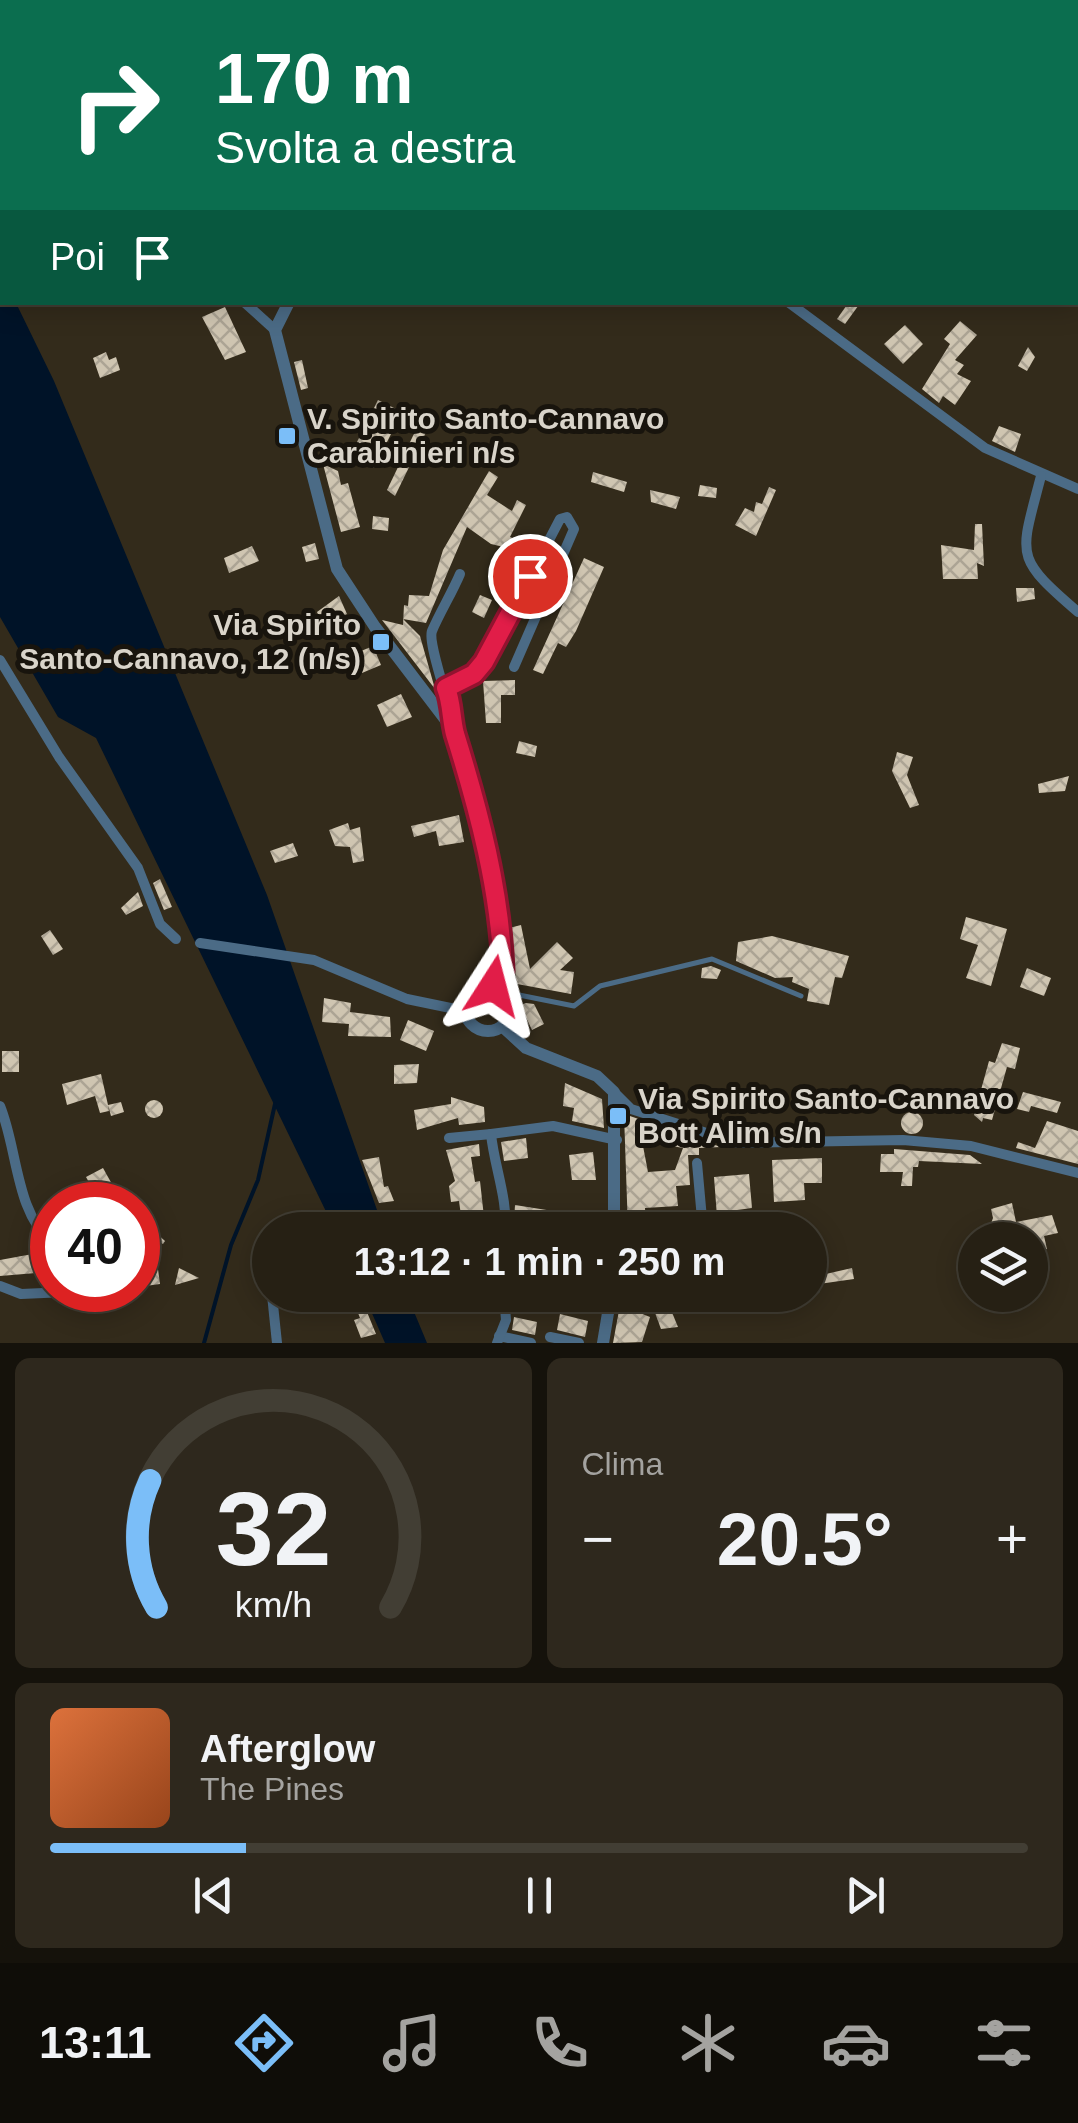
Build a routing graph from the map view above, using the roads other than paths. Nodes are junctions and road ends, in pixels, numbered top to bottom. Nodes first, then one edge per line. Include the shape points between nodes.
1 (247, 305) edge
2 (288, 305) edge
3 (792, 305) edge
4 (276, 330) junction
5 (1042, 476) junction
6 (1078, 489) edge
7 (460, 574) dead end
8 (1078, 612) edge
9 (0, 660) edge
10 (514, 667) dead end
11 (446, 688) junction
12 (455, 732) junction
13 (176, 939) dead end
14 (200, 943) dead end
15 (493, 986) junction
16 (801, 996) dead end
17 (508, 998) junction
18 (465, 1010) junction
19 (502, 1026) junction
20 (614, 1092) junction
21 (0, 1106) edge
22 (491, 1134) junction
23 (449, 1138) dead end
24 (617, 1140) junction
25 (698, 1162) dead end
26 (1078, 1172) edge
27 (30, 1210) edge
28 (507, 1212) edge
29 (615, 1212) edge
30 (702, 1212) edge
31 (0, 1286) edge
32 (30, 1294) edge
33 (274, 1312) edge
34 (505, 1312) edge
35 (608, 1312) edge
36 (551, 1320) dead end
37 (498, 1339) edge
38 (550, 1340) edge
39 (278, 1343) edge
40 (531, 1343) edge
41 (579, 1343) edge
42 (603, 1343) edge

1 - 4 street
2 - 4 street
3 - 5 street via 985,448
4 - 12 street via 338,569
5 - 6 street
5 - 8 street via 1024,542 1026,558 1037,579
7 - 11 street via 430,646
9 - 13 street via 138,868 160,924
10 - 11 street via 574,529 566,517 484,662
11 - 12 street
12 - 15 street via 476,796 502,948 503,971
14 - 18 street via 314,960 407,999
15 - 17 street
15 - 18 street via 472,990
16 - 17 lane via 712,959 600,986 574,1006
17 - 19 street
18 - 19 street via 484,1031
19 - 20 street via 526,1048 597,1076
20 - 24 street
20 - 26 street via 631,1110 738,1144 903,1140 971,1146
21 - 27 street
22 - 23 street
22 - 24 street via 553,1126
22 - 28 street
24 - 29 street
25 - 30 street
31 - 32 street
33 - 39 street
34 - 37 street
35 - 42 street
36 - 38 street
37 - 40 street
38 - 41 street

